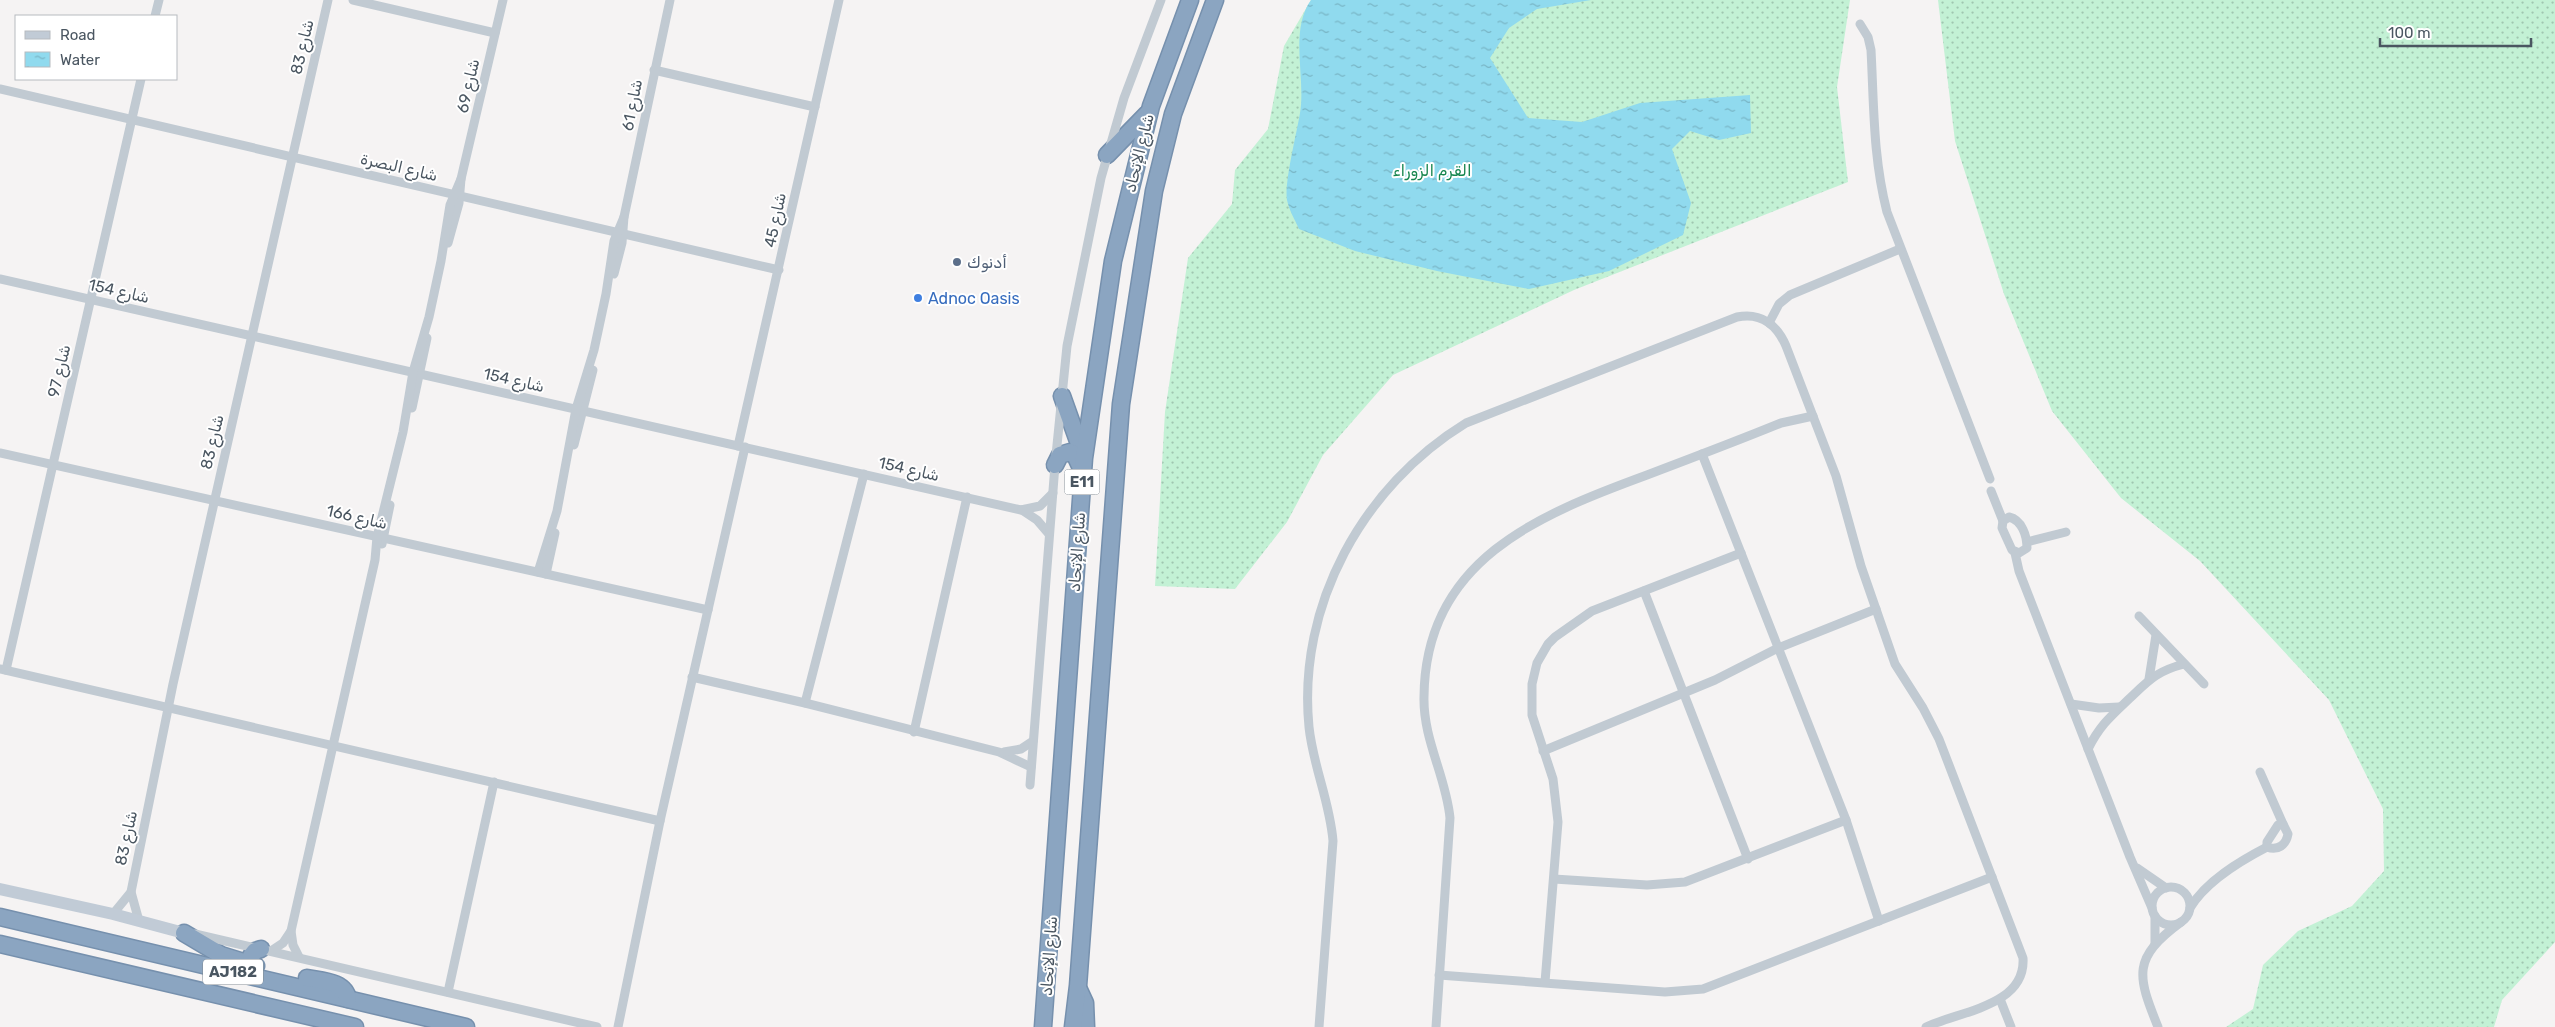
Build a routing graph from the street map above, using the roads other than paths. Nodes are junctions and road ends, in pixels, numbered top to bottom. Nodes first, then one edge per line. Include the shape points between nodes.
1 (159, 0) edge
2 (328, 0) edge
3 (353, 0) edge
4 (503, 0) edge
5 (670, 0) edge
6 (839, 0) edge
7 (1162, 0) edge
8 (1190, 0) edge
9 (1215, 0) edge
10 (155, 15) edge
11 (1860, 24) dead end
12 (495, 33) junction
13 (654, 70) junction
14 (141, 80) edge
15 (0, 89) edge
16 (13, 94) junction
17 (0, 96) edge
18 (1151, 106) junction
19 (815, 107) junction
20 (131, 121) junction
21 (1108, 154) junction
22 (292, 158) junction
23 (457, 196) junction
24 (620, 233) junction
25 (1900, 249) junction
26 (779, 270) junction
27 (0, 279) edge
28 (91, 300) junction
29 (1769, 322) junction
30 (252, 336) junction
31 (416, 373) junction
32 (1062, 396) junction
33 (580, 410) junction
34 (1813, 416) junction
35 (742, 447) junction
36 (0, 453) edge
37 (1702, 454) junction
38 (54, 464) junction
39 (1055, 465) junction
40 (1084, 465) junction
41 (864, 474) junction
42 (1990, 479) dead end
43 (1991, 491) dead end
44 (1053, 493) junction
45 (967, 497) junction
46 (215, 500) junction
47 (1022, 510) junction
48 (2003, 521) junction
49 (2066, 532) dead end
50 (1049, 534) junction
51 (380, 537) junction
52 (2027, 542) junction
53 (1741, 553) junction
54 (2015, 553) junction
55 (542, 573) junction
56 (1644, 591) junction
57 (1876, 609) junction
58 (708, 610) junction
59 (2139, 616) dead end
60 (2156, 635) junction
61 (1778, 648) junction
62 (2184, 664) junction
63 (3, 670) edge
64 (692, 677) junction
65 (2149, 679) junction
66 (2204, 684) dead end
67 (1684, 693) junction
68 (805, 703) junction
69 (2071, 704) junction
70 (2120, 707) junction
71 (169, 708) junction
72 (914, 732) junction
73 (1033, 741) junction
74 (333, 746) junction
75 (2088, 749) junction
76 (1543, 751) junction
77 (999, 752) junction
78 (1031, 767) junction
79 (2260, 772) dead end
80 (494, 782) junction
81 (1030, 785) dead end
82 (1846, 820) junction
83 (660, 821) junction
84 (2283, 824) junction
85 (2267, 847) junction
86 (1748, 859) junction
87 (2134, 867) junction
88 (1992, 877) junction
89 (1554, 879) junction
90 (2208, 887) junction
91 (2166, 888) junction
92 (0, 889) edge
93 (2182, 890) junction
94 (131, 892) junction
95 (2190, 908) junction
96 (2153, 912) junction
97 (113, 914) junction
98 (0, 918) edge
99 (139, 921) junction
100 (1879, 922) junction
101 (2181, 922) junction
102 (291, 931) junction
103 (184, 933) junction
104 (0, 944) edge
105 (2154, 944) junction
106 (266, 950) junction
107 (299, 957) junction
108 (252, 965) junction
109 (1439, 975) junction
110 (1048, 976) junction
111 (1545, 982) junction
112 (1078, 986) junction
113 (448, 992) junction
114 (348, 999) junction
115 (2000, 999) junction
116 (354, 1027) edge
117 (466, 1027) edge
118 (597, 1027) edge
119 (618, 1027) edge
120 (1033, 1027) edge
121 (1043, 1027) edge
122 (1073, 1027) edge
123 (1086, 1027) edge
124 (1319, 1027) edge
125 (1436, 1027) edge
126 (1926, 1027) edge
127 (2011, 1027) edge
128 (2158, 1027) edge

1 - 10 street
2 - 22 street, شارع 83
3 - 12 street
4 - 12 street, شارع 69
5 - 13 street, شارع 61
6 - 19 street, شارع 45
7 - 21 street via 1124,98
8 - 18 highway, شارع الإتحاد / E11
9 - 112 highway, شارع الإتحاد / E11 via 1173,114 1154,191 1121,404
11 - 25 street via 1871,50 1878,173
12 - 23 street, شارع 69
13 - 19 street
13 - 24 street, شارع 61
14 - 20 street, شارع 97
15 - 16 street, شارع البصرة
16 - 17 street, شارع البصرة
16 - 20 street, شارع البصرة
18 - 21 highway via 1136,128
18 - 40 highway, شارع الإتحاد / E11 via 1113,261
19 - 26 street, شارع 45
20 - 22 street, شارع البصرة
20 - 28 street, شارع 97
21 - 32 street via 1067,346
22 - 23 street, شارع البصرة
22 - 30 street, شارع 83
23 - 24 street, شارع البصرة
23 - 31 street, شارع 69
24 - 26 street, شارع البصرة
24 - 33 street, شارع 61 via 594,350 594,365
25 - 29 street via 1790,295 1779,304
25 - 42 street
26 - 35 street, شارع 45
27 - 28 street, شارع 154
28 - 30 street, شارع 154
28 - 38 street, شارع 97
29 - 34 street via 1783,339
29 - 124 street via 1756,316 1737,317 1466,424 1415,461 1360,525 1325,595 1313,643 1308,683 1314,765 1332,821 1333,841
30 - 31 street, شارع 154
30 - 46 street, شارع 83
31 - 33 street, شارع 154
31 - 51 street, شارع 69
32 - 39 street
32 - 40 highway
33 - 35 street, شارع 154
33 - 55 street, شارع 61 via 556,526
34 - 37 street via 1781,423
34 - 57 street via 1836,476 1860,566
35 - 41 street, شارع 154
35 - 58 street, شارع 45
36 - 38 street, شارع 166
37 - 53 street
37 - 109 street via 1584,498 1522,530 1477,564 1448,604 1430,650 1424,698 1426,731 1446,791 1450,818
38 - 46 street, شارع 166
38 - 63 street, شارع 97
39 - 40 highway via 1060,454 1070,452
39 - 44 street
40 - 110 highway, شارع الإتحاد / E11
41 - 45 street, شارع 154
41 - 68 street
43 - 48 street
44 - 47 street via 1040,506
44 - 50 street
45 - 47 street, شارع 154
45 - 72 street
46 - 51 street, شارع 166
46 - 71 street, شارع 83
47 - 50 street, شارع 154
48 - 52 street via 2009,517 2016,520
48 - 54 street via 2002,528
49 - 52 street
50 - 73 street
51 - 55 street, شارع 166
51 - 74 street, شارع 69
52 - 54 street via 2024,552
53 - 56 street
53 - 61 street
54 - 69 street via 2019,571
55 - 58 street, شارع 166
56 - 67 street
56 - 76 street via 1582,616 1548,644 1534,674 1531,694 1534,724
57 - 61 street
57 - 88 street via 1895,664 1943,748
58 - 64 street, شارع 45
59 - 60 street
60 - 62 street
60 - 65 street
61 - 67 street
61 - 82 street
62 - 65 street
62 - 66 street
63 - 71 street
64 - 68 street
64 - 83 street, شارع 45
65 - 70 street
67 - 76 street
67 - 86 street
68 - 72 street
69 - 70 street
69 - 75 street
70 - 75 street via 2101,725
71 - 74 street
71 - 94 street, شارع 83
72 - 77 street
73 - 77 street via 1014,752
73 - 78 street
74 - 80 street
74 - 102 street, شارع 69
75 - 87 street
76 - 89 street via 1553,779 1558,808
77 - 78 street
78 - 81 street
79 - 84 street
80 - 83 street
80 - 113 street
82 - 86 street
82 - 100 street
83 - 119 street, شارع 45
84 - 85 street via 2278,825
84 - 85 street via 2288,834 2284,845
85 - 90 street
86 - 89 street via 1704,877 1667,885
87 - 91 street
87 - 96 street
88 - 100 street
88 - 115 street via 2023,958 2020,979 2013,990
89 - 111 street
90 - 93 street
90 - 95 street
91 - 93 street
91 - 96 street via 2153,899
92 - 97 street
93 - 95 street via 2190,901
94 - 97 street, شارع 83
94 - 99 street, شارع 83
95 - 101 street
96 - 101 street via 2166,924
96 - 105 street
97 - 99 street
98 - 114 highway, AJ182
99 - 103 street
100 - 111 street via 1696,990 1665,992
101 - 105 street
102 - 106 street via 283,943
102 - 107 street
103 - 106 street
103 - 108 highway via 221,954
104 - 116 highway, AJ182
105 - 128 street via 2144,966 2142,982
106 - 107 street
106 - 108 highway via 255,951 251,956
107 - 113 street
108 - 114 highway via 338,985
109 - 111 street
109 - 125 street
110 - 120 highway via 1036,1003
110 - 121 highway, شارع الإتحاد / E11
112 - 122 highway, شارع الإتحاد / E11
112 - 123 highway via 1084,1003
113 - 118 street
114 - 117 highway, AJ182
115 - 126 street
115 - 127 street

